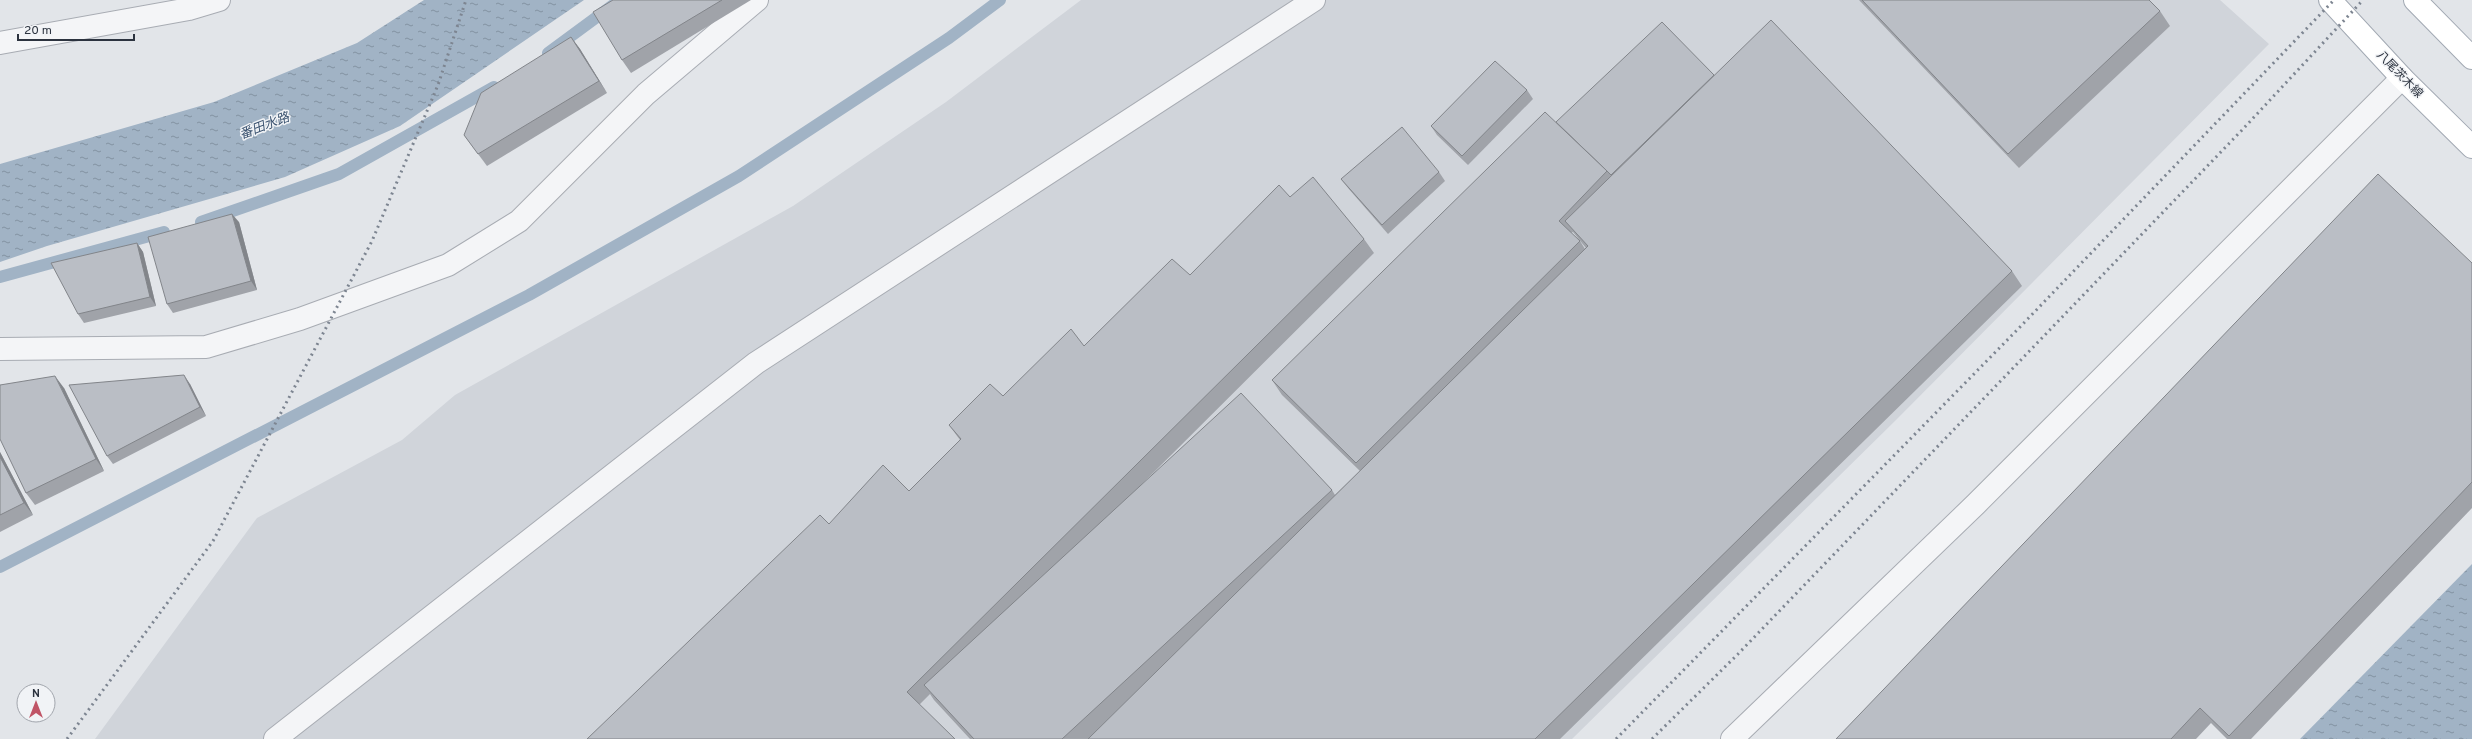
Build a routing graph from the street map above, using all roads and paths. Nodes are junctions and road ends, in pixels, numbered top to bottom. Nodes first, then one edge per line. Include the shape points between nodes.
1 (219, 0) edge
2 (757, 0) edge
3 (1314, 0) edge
4 (2330, 0) edge
5 (2415, 0) edge
6 (0, 43) edge
7 (2472, 58) edge
8 (2402, 78) junction
9 (2472, 147) edge
10 (0, 349) edge
11 (275, 739) edge
12 (1732, 739) edge

1 - 6 street via 189,9
2 - 10 street via 646,94 520,221 448,265 300,319 206,347
3 - 11 street via 756,363
4 - 8 main road, 八尾茨木線
5 - 7 main road
8 - 9 main road, 八尾茨木線
8 - 12 street via 1976,504

